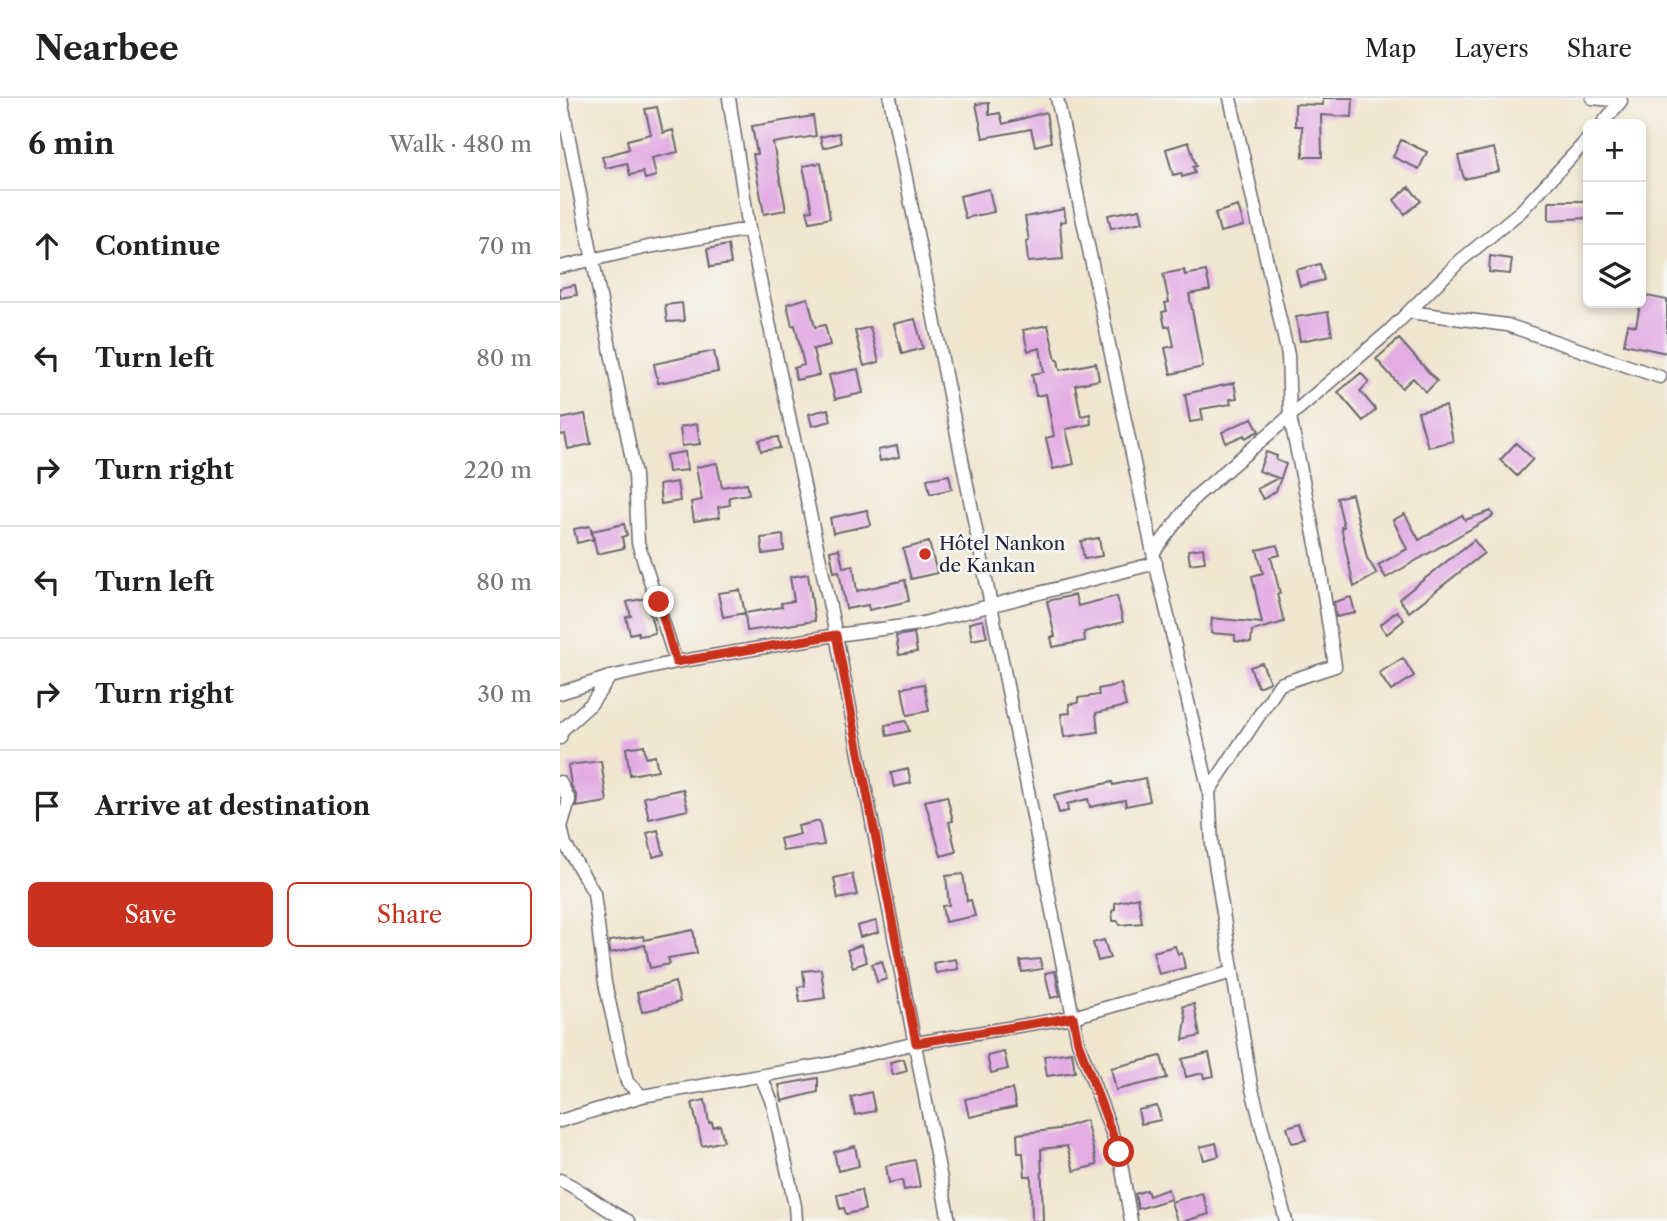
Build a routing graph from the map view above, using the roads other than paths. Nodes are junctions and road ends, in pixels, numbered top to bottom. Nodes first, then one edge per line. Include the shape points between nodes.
1 (561, 98) edge
2 (729, 98) edge
3 (890, 98) edge
4 (1057, 98) edge
5 (1230, 98) edge
6 (1592, 98) edge
7 (1627, 100) edge
8 (1607, 119) edge
9 (564, 133) edge
10 (1583, 144) edge
11 (749, 229) junction
12 (593, 258) junction
13 (560, 267) edge
14 (1409, 312) junction
15 (1660, 377) dead end
16 (1290, 417) junction
17 (1154, 558) junction
18 (993, 605) junction
19 (836, 635) junction
20 (676, 662) junction
21 (610, 677) junction
22 (560, 693) edge
23 (560, 738) edge
24 (560, 782) edge
25 (1209, 791) junction
26 (1233, 972) junction
27 (1073, 1017) junction
28 (916, 1043) junction
29 (761, 1076) junction
30 (642, 1096) junction
31 (560, 1121) edge
32 (560, 1180) edge
33 (628, 1221) edge
34 (796, 1221) edge
35 (949, 1221) edge
36 (1131, 1221) edge
37 (1286, 1221) edge

1 - 9 street
2 - 11 street
3 - 18 street
4 - 17 street
5 - 16 street via 1288,355
6 - 7 street
7 - 8 street
9 - 12 street
10 - 14 street via 1521,211 1460,261
11 - 12 street
11 - 19 street
12 - 13 street
12 - 20 street via 635,475 638,543
14 - 15 street via 1507,325
14 - 16 street
16 - 17 street via 1195,497
16 - 25 street via 1318,549 1335,666 1280,684
17 - 18 street
17 - 25 street
18 - 19 street via 919,624
18 - 27 street
19 - 20 street
19 - 28 street
20 - 21 street
21 - 22 street
21 - 23 street via 591,704 562,730
24 - 30 street via 569,800 561,827 565,844 594,893 605,983 627,1082
25 - 26 street via 1212,845
26 - 27 street
26 - 37 street via 1251,1085
27 - 28 street
27 - 36 street via 1119,1152
28 - 29 street
28 - 35 street
29 - 30 street
29 - 34 street via 773,1105
30 - 31 street
32 - 33 street

